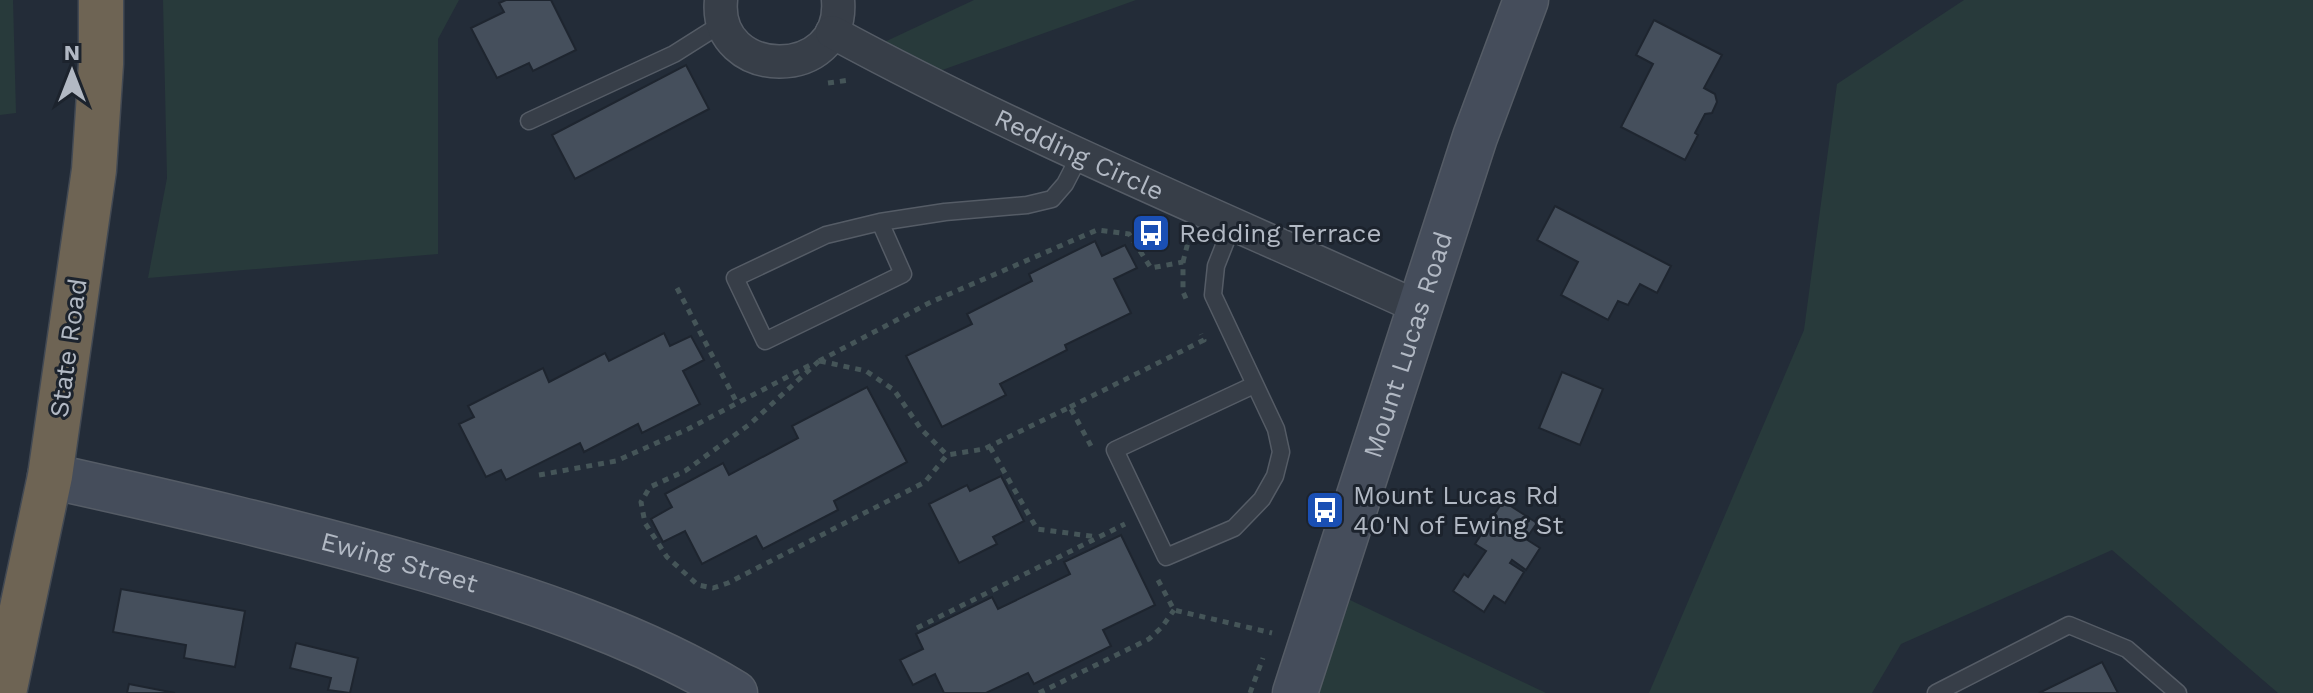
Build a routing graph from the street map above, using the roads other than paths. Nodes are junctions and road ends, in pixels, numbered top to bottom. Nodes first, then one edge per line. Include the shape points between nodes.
1 (101, 0) edge
2 (838, 0) edge
3 (1526, 0) edge
4 (722, 12) edge
5 (832, 32) junction
6 (529, 121) dead end
7 (1079, 157) junction
8 (880, 222) junction
9 (1233, 223) junction
10 (1420, 308) junction
11 (1254, 385) junction
12 (50, 476) junction
13 (691, 682) edge
14 (4, 693) edge
15 (735, 693) edge
16 (1295, 693) edge
17 (1936, 693) edge
18 (2178, 693) edge

1 - 12 highway, State Road via 94,170
2 - 5 street
3 - 10 street, Mount Lucas Road
4 - 5 street via 734,41 764,61 785,63 818,50
4 - 6 lane via 674,54
5 - 7 street, Redding Circle
7 - 8 lane via 1052,199
7 - 9 street, Redding Circle
8 - 8 lane via 826,235 735,278 765,341 903,274
9 - 10 street, Redding Circle
9 - 11 lane via 1216,266 1213,295
10 - 16 street, Mount Lucas Road
11 - 11 lane via 1276,429 1281,452 1275,476 1262,499 1234,528 1166,557 1115,450
12 - 13 street, Ewing Street via 229,515 506,592
12 - 14 highway, State Road
13 - 15 street, Ewing Street
17 - 18 lane via 2069,625 2127,649

